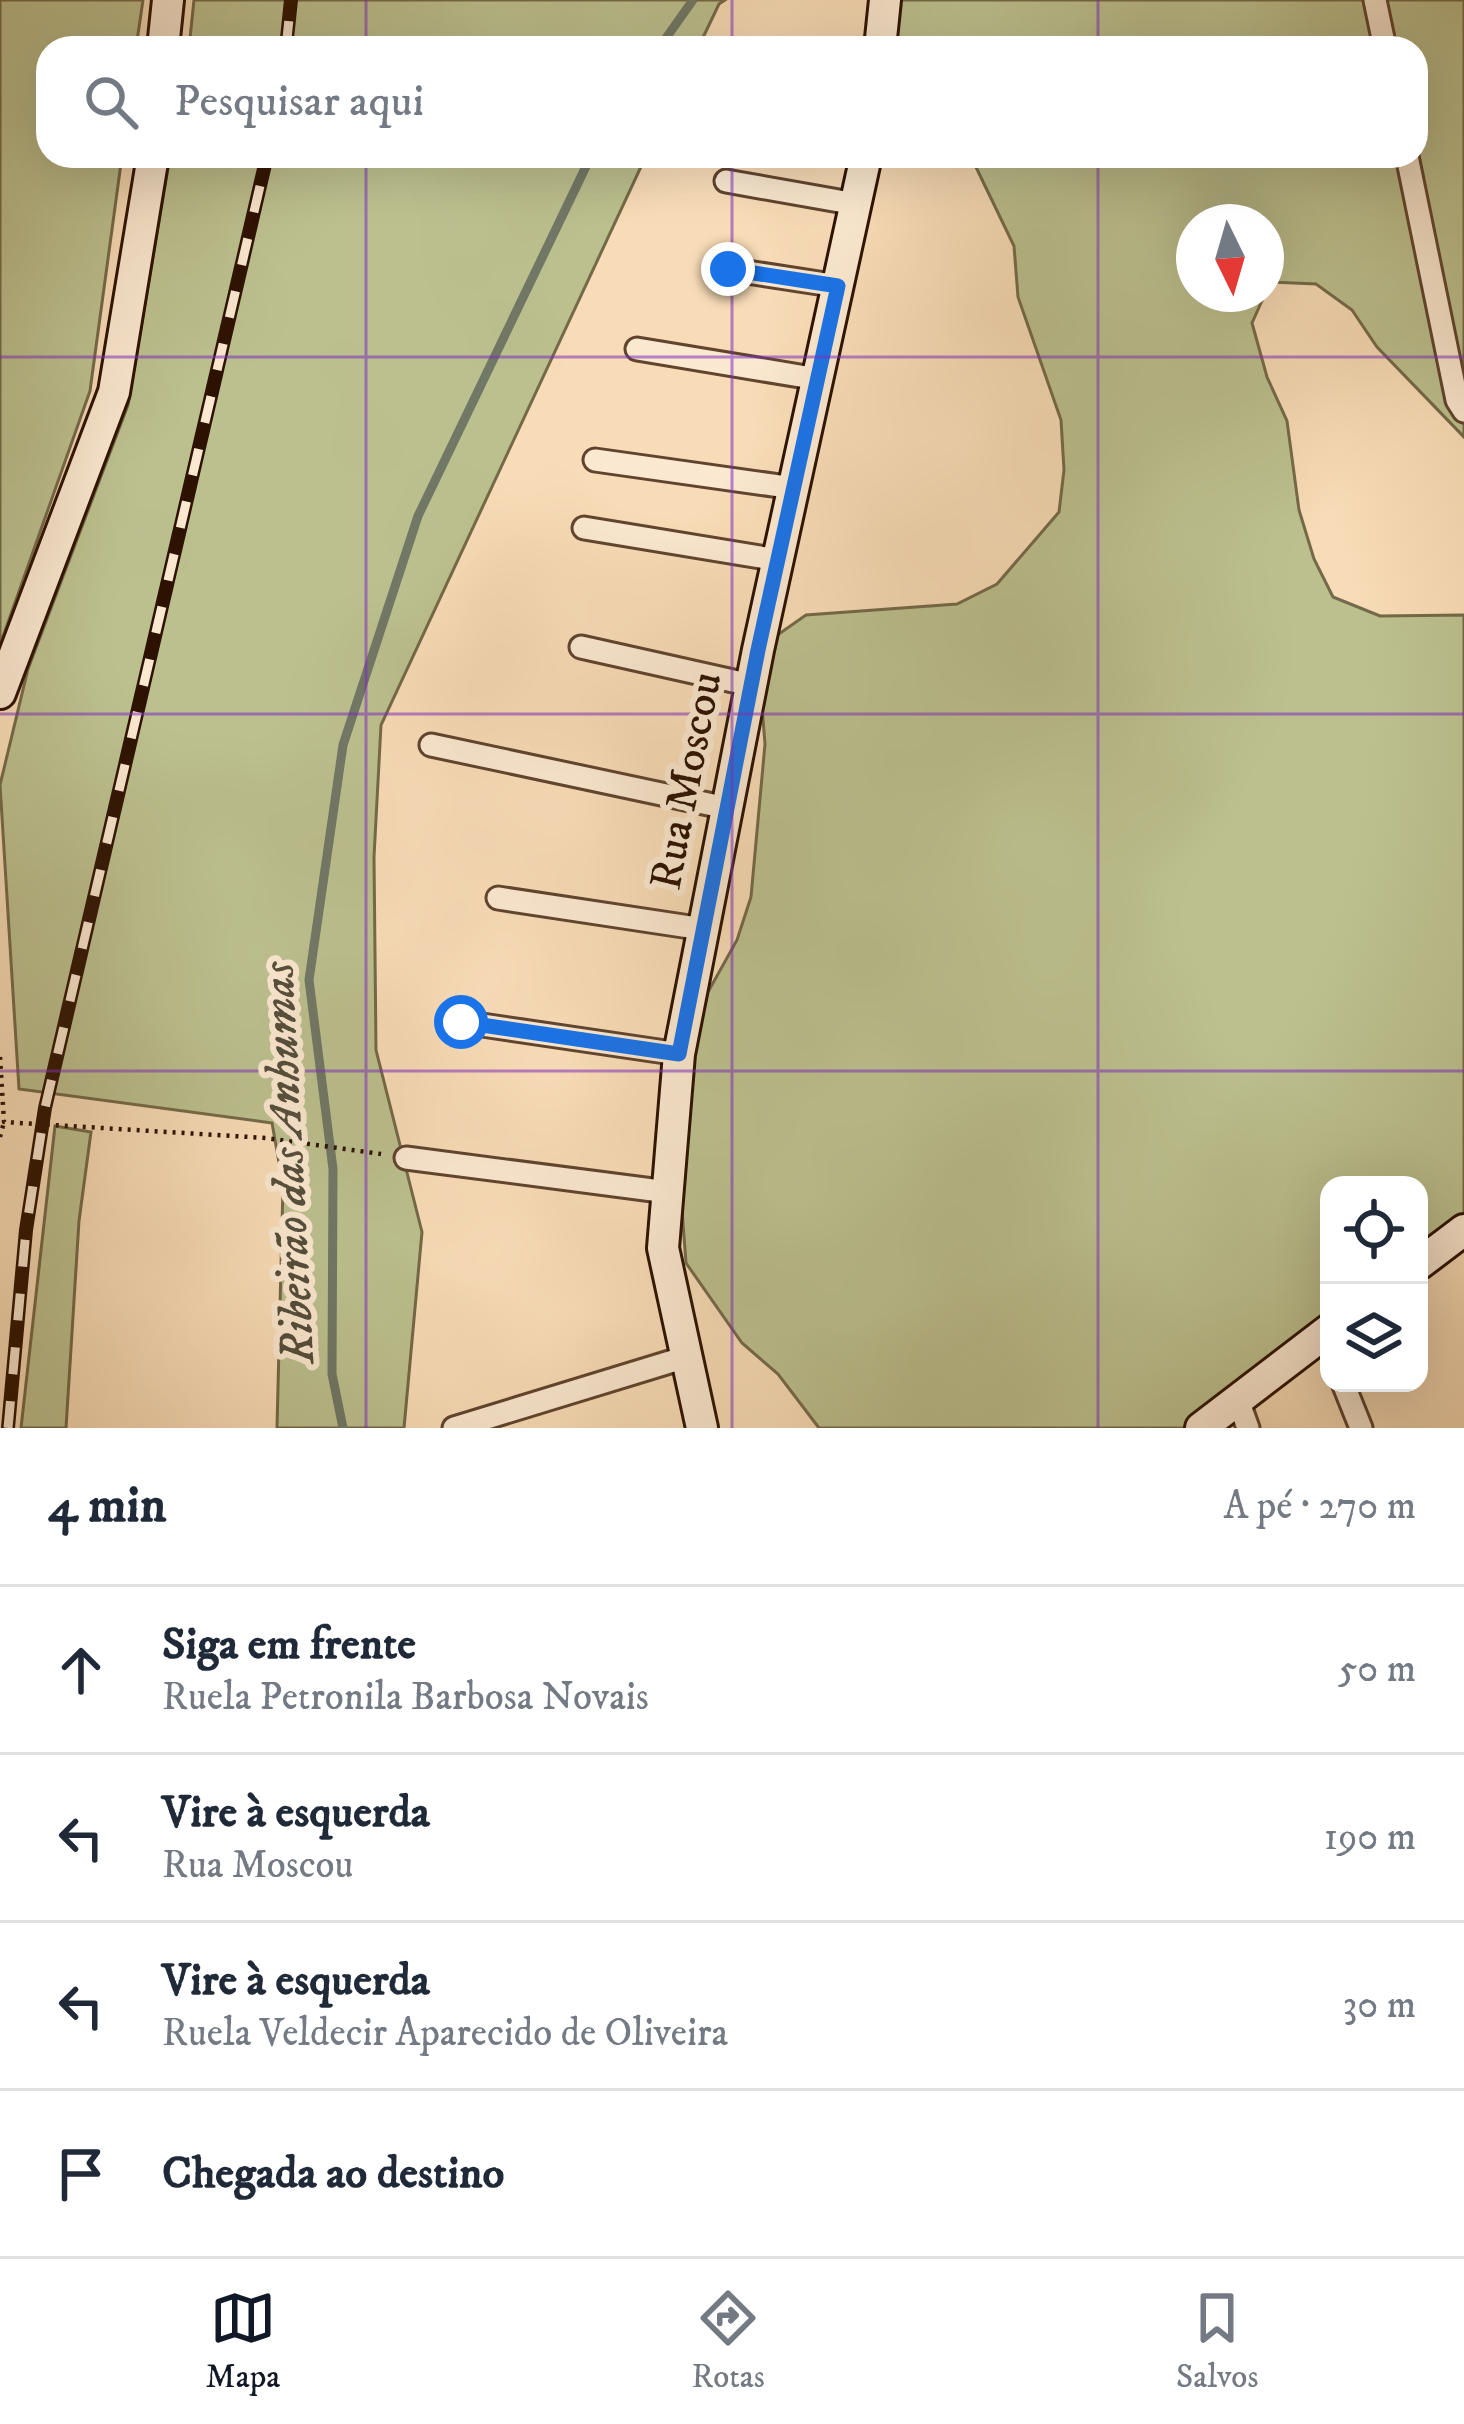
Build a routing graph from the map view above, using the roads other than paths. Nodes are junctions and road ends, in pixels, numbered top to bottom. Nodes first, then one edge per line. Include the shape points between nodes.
1 (169, 0) edge
2 (885, 0) edge
3 (1375, 0) edge
4 (164, 36) edge
5 (881, 36) edge
6 (1382, 36) edge
7 (151, 168) edge
8 (864, 168) edge
9 (1409, 168) edge
10 (725, 181) dead end
11 (856, 204) junction
12 (728, 269) dead end
13 (838, 286) junction
14 (638, 349) dead end
15 (818, 379) junction
16 (1464, 411) edge
17 (595, 460) dead end
18 (794, 488) junction
19 (584, 528) dead end
20 (778, 560) junction
21 (581, 647) dead end
22 (751, 685) junction
23 (0, 693) edge
24 (431, 745) dead end
25 (727, 808) junction
26 (498, 898) dead end
27 (704, 929) junction
28 (461, 1022) dead end
29 (679, 1054) junction
30 (406, 1158) road end
31 (668, 1192) junction
32 (1464, 1230) edge
33 (1428, 1257) edge
34 (1320, 1344) edge
35 (686, 1357) junction
36 (1347, 1392) edge
37 (1243, 1414) edge
38 (454, 1428) edge
39 (702, 1428) edge
40 (1201, 1428) edge
41 (1361, 1428) edge

1 - 4 street
2 - 5 street
3 - 6 street
7 - 23 street via 114,392
8 - 11 street, Rua Moscou
9 - 16 street
10 - 11 street
11 - 13 street, Rua Moscou
12 - 13 street
13 - 15 street, Rua Moscou
14 - 15 street
15 - 18 street, Rua Moscou
17 - 18 street
18 - 20 street, Rua Moscou
19 - 20 street
20 - 22 street, Rua Moscou
21 - 22 street
22 - 25 street, Rua Moscou
24 - 25 street
25 - 27 street, Rua Moscou
26 - 27 street
27 - 29 street, Rua Moscou
28 - 29 street
29 - 31 street, Rua Moscou
30 - 31 street
31 - 35 street, Rua Moscou via 663,1248
32 - 33 street
34 - 37 street
35 - 38 street
35 - 39 street, Rua Moscou
36 - 41 street
37 - 40 street

